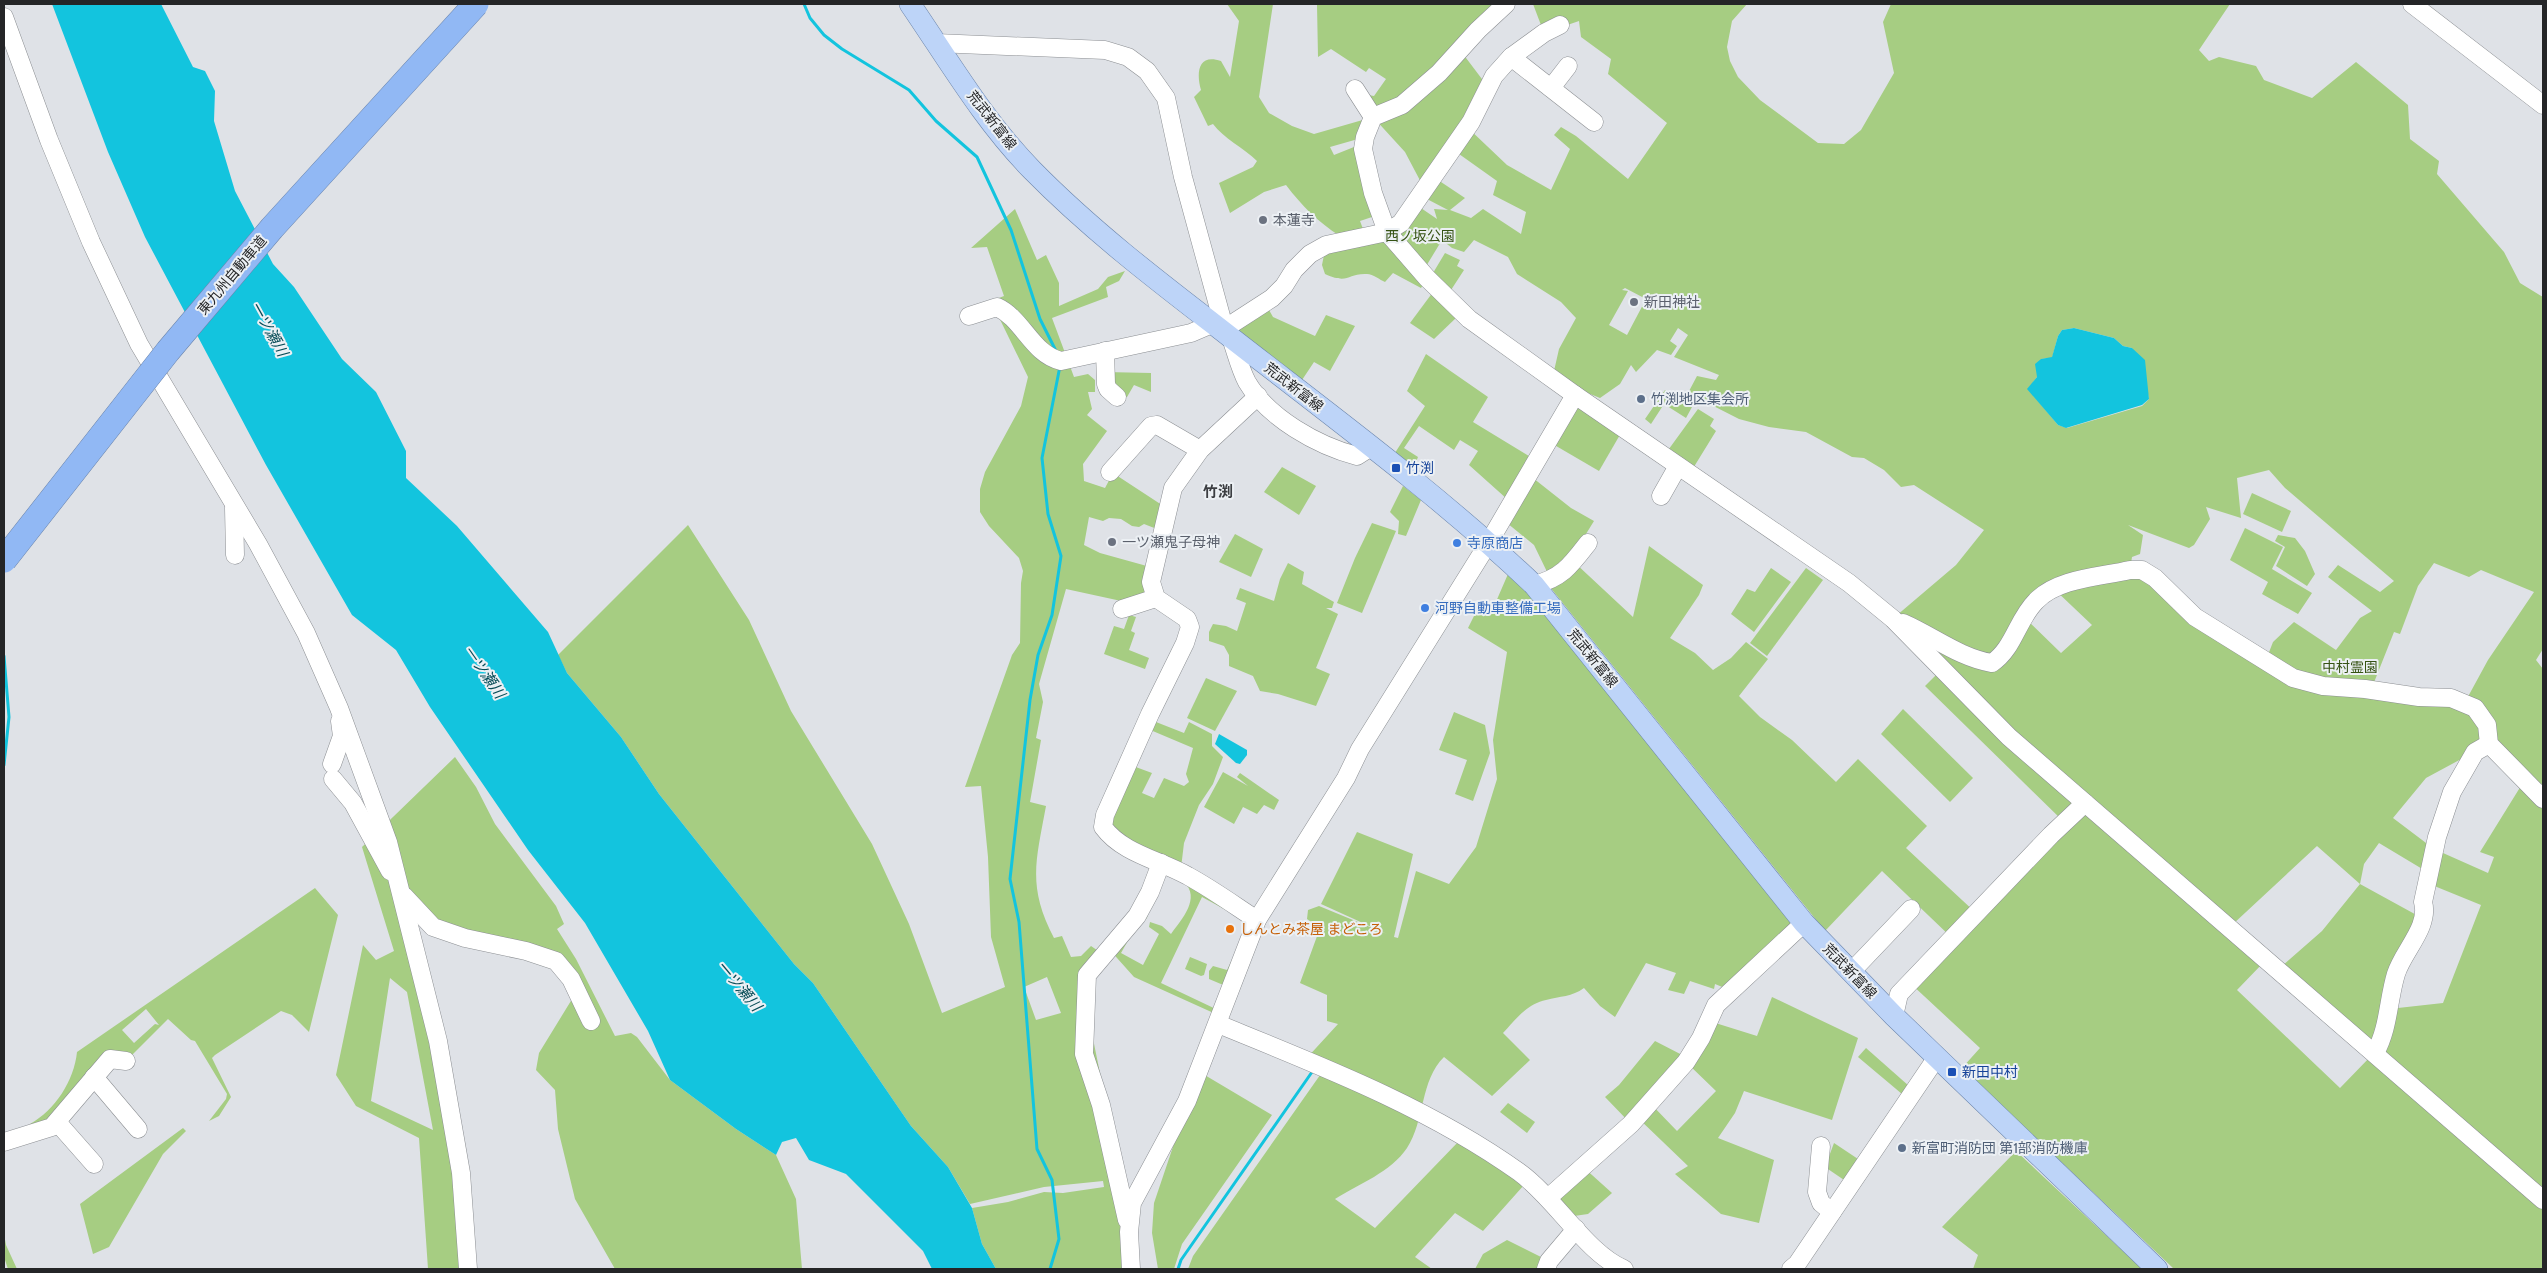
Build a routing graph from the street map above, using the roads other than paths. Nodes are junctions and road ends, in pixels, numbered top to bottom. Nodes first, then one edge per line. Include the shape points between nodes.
1 (476, 4) edge
2 (910, 4) edge
3 (1506, 4) edge
4 (2412, 4) edge
5 (4, 17) edge
6 (1560, 25) dead end
7 (936, 43) junction
8 (1510, 57) junction
9 (1568, 66) dead end
10 (1551, 88) junction
11 (1355, 89) dead end
12 (2543, 105) edge
13 (1373, 117) junction
14 (1594, 122) dead end
15 (1387, 232) junction
16 (968, 316) dead end
17 (1222, 331) junction
18 (1105, 351) junction
19 (1575, 395) junction
20 (1258, 396) junction
21 (1117, 397) dead end
22 (1371, 447) junction
23 (1200, 450) junction
24 (1678, 466) junction
25 (1110, 472) dead end
26 (1661, 496) dead end
27 (234, 505) junction
28 (1489, 542) junction
29 (1588, 543) dead end
30 (235, 555) dead end
31 (4, 560) edge
32 (1534, 585) junction
33 (1156, 598) junction
34 (1122, 609) dead end
35 (1893, 619) junction
36 (339, 708) junction
37 (2489, 744) junction
38 (2543, 799) edge
39 (2085, 803) junction
40 (1161, 863) junction
41 (398, 885) junction
42 (1911, 909) dead end
43 (1257, 920) junction
44 (1804, 923) junction
45 (1852, 972) junction
46 (1894, 1016) junction
47 (591, 1021) dead end
48 (1218, 1024) junction
49 (2375, 1053) junction
50 (1937, 1057) junction
51 (126, 1060) dead end
52 (94, 1077) junction
53 (57, 1122) junction
54 (138, 1129) dead end
55 (4, 1142) edge
56 (1821, 1146) dead end
57 (94, 1164) dead end
58 (1549, 1197) junction
59 (2543, 1200) edge
60 (1832, 1212) junction
61 (1576, 1229) junction
62 (1129, 1232) junction
63 (468, 1269) edge
64 (1131, 1269) edge
65 (1546, 1269) edge
66 (1624, 1269) edge
67 (1791, 1269) edge
68 (2157, 1269) edge

1 - 31 highway, 東九州自動車道, bridge via 272,228 168,351
2 - 7 main road, 荒武新富線
3 - 13 street via 1439,73 1402,105
4 - 12 street
5 - 27 street via 87,233 138,344
6 - 8 street
7 - 17 main road, 荒武新富線 via 977,104 1032,170 1117,248
7 - 17 street via 1105,50 1128,57 1147,71 1166,98 1183,177 1221,316
8 - 10 street
8 - 15 street via 1494,76 1471,122 1401,223
9 - 10 street
10 - 14 street
11 - 13 street
13 - 15 street via 1364,149 1373,193
15 - 17 street via 1326,245 1310,254 1272,298
15 - 19 street via 1469,319
16 - 18 street via 997,307 1008,312 1048,358 1061,361
17 - 18 street
17 - 20 street via 1247,382
17 - 22 main road, 荒武新富線
18 - 21 street via 1106,384
19 - 24 street
19 - 28 street
20 - 22 street via 1312,440 1357,456
20 - 23 street
22 - 28 main road, 荒武新富線
23 - 25 street via 1157,425 1151,426
23 - 33 street via 1173,488 1151,582
24 - 26 street
24 - 35 street via 1849,582
27 - 30 street
27 - 36 street via 306,633
28 - 32 main road, 荒武新富線
28 - 43 street
29 - 32 street via 1565,571 1552,580
32 - 44 main road, 荒武新富線
33 - 34 street
33 - 40 street via 1186,619 1190,627 1105,815 1103,826 1112,839
35 - 37 street via 1992,664 2004,655 2036,601 2054,588 2142,570 2155,578 2195,617 2293,678 2323,686 2451,698 2475,708 2487,725
35 - 39 street via 2009,737
36 - 41 street via 388,842
36 - 41 street via 342,736 332,771
37 - 38 street
37 - 49 street via 2475,752 2452,792 2436,843 2423,902 2425,910 2397,972 2382,1039
39 - 46 street via 1899,994
39 - 49 street
40 - 43 street via 1188,876
40 - 62 street via 1137,916 1087,976 1084,1054 1101,1105
41 - 47 street via 433,927 556,961 571,979
41 - 63 street via 448,1087 461,1173
42 - 45 street
43 - 48 street
44 - 45 main road, 荒武新富線
44 - 58 street via 1716,1005 1686,1062 1631,1124
45 - 46 main road, 荒武新富線
46 - 50 main road, 荒武新富線
48 - 58 street via 1326,1068 1420,1113 1519,1173
48 - 62 street via 1187,1101 1132,1203
49 - 59 street
50 - 60 street
50 - 68 main road, 荒武新富線
51 - 52 street via 110,1059
52 - 53 street
52 - 54 street
53 - 55 street via 52,1128
53 - 57 street
56 - 60 street via 1817,1192 1821,1202
58 - 61 street
60 - 67 street
61 - 65 street
61 - 66 street via 1612,1264
62 - 64 street

